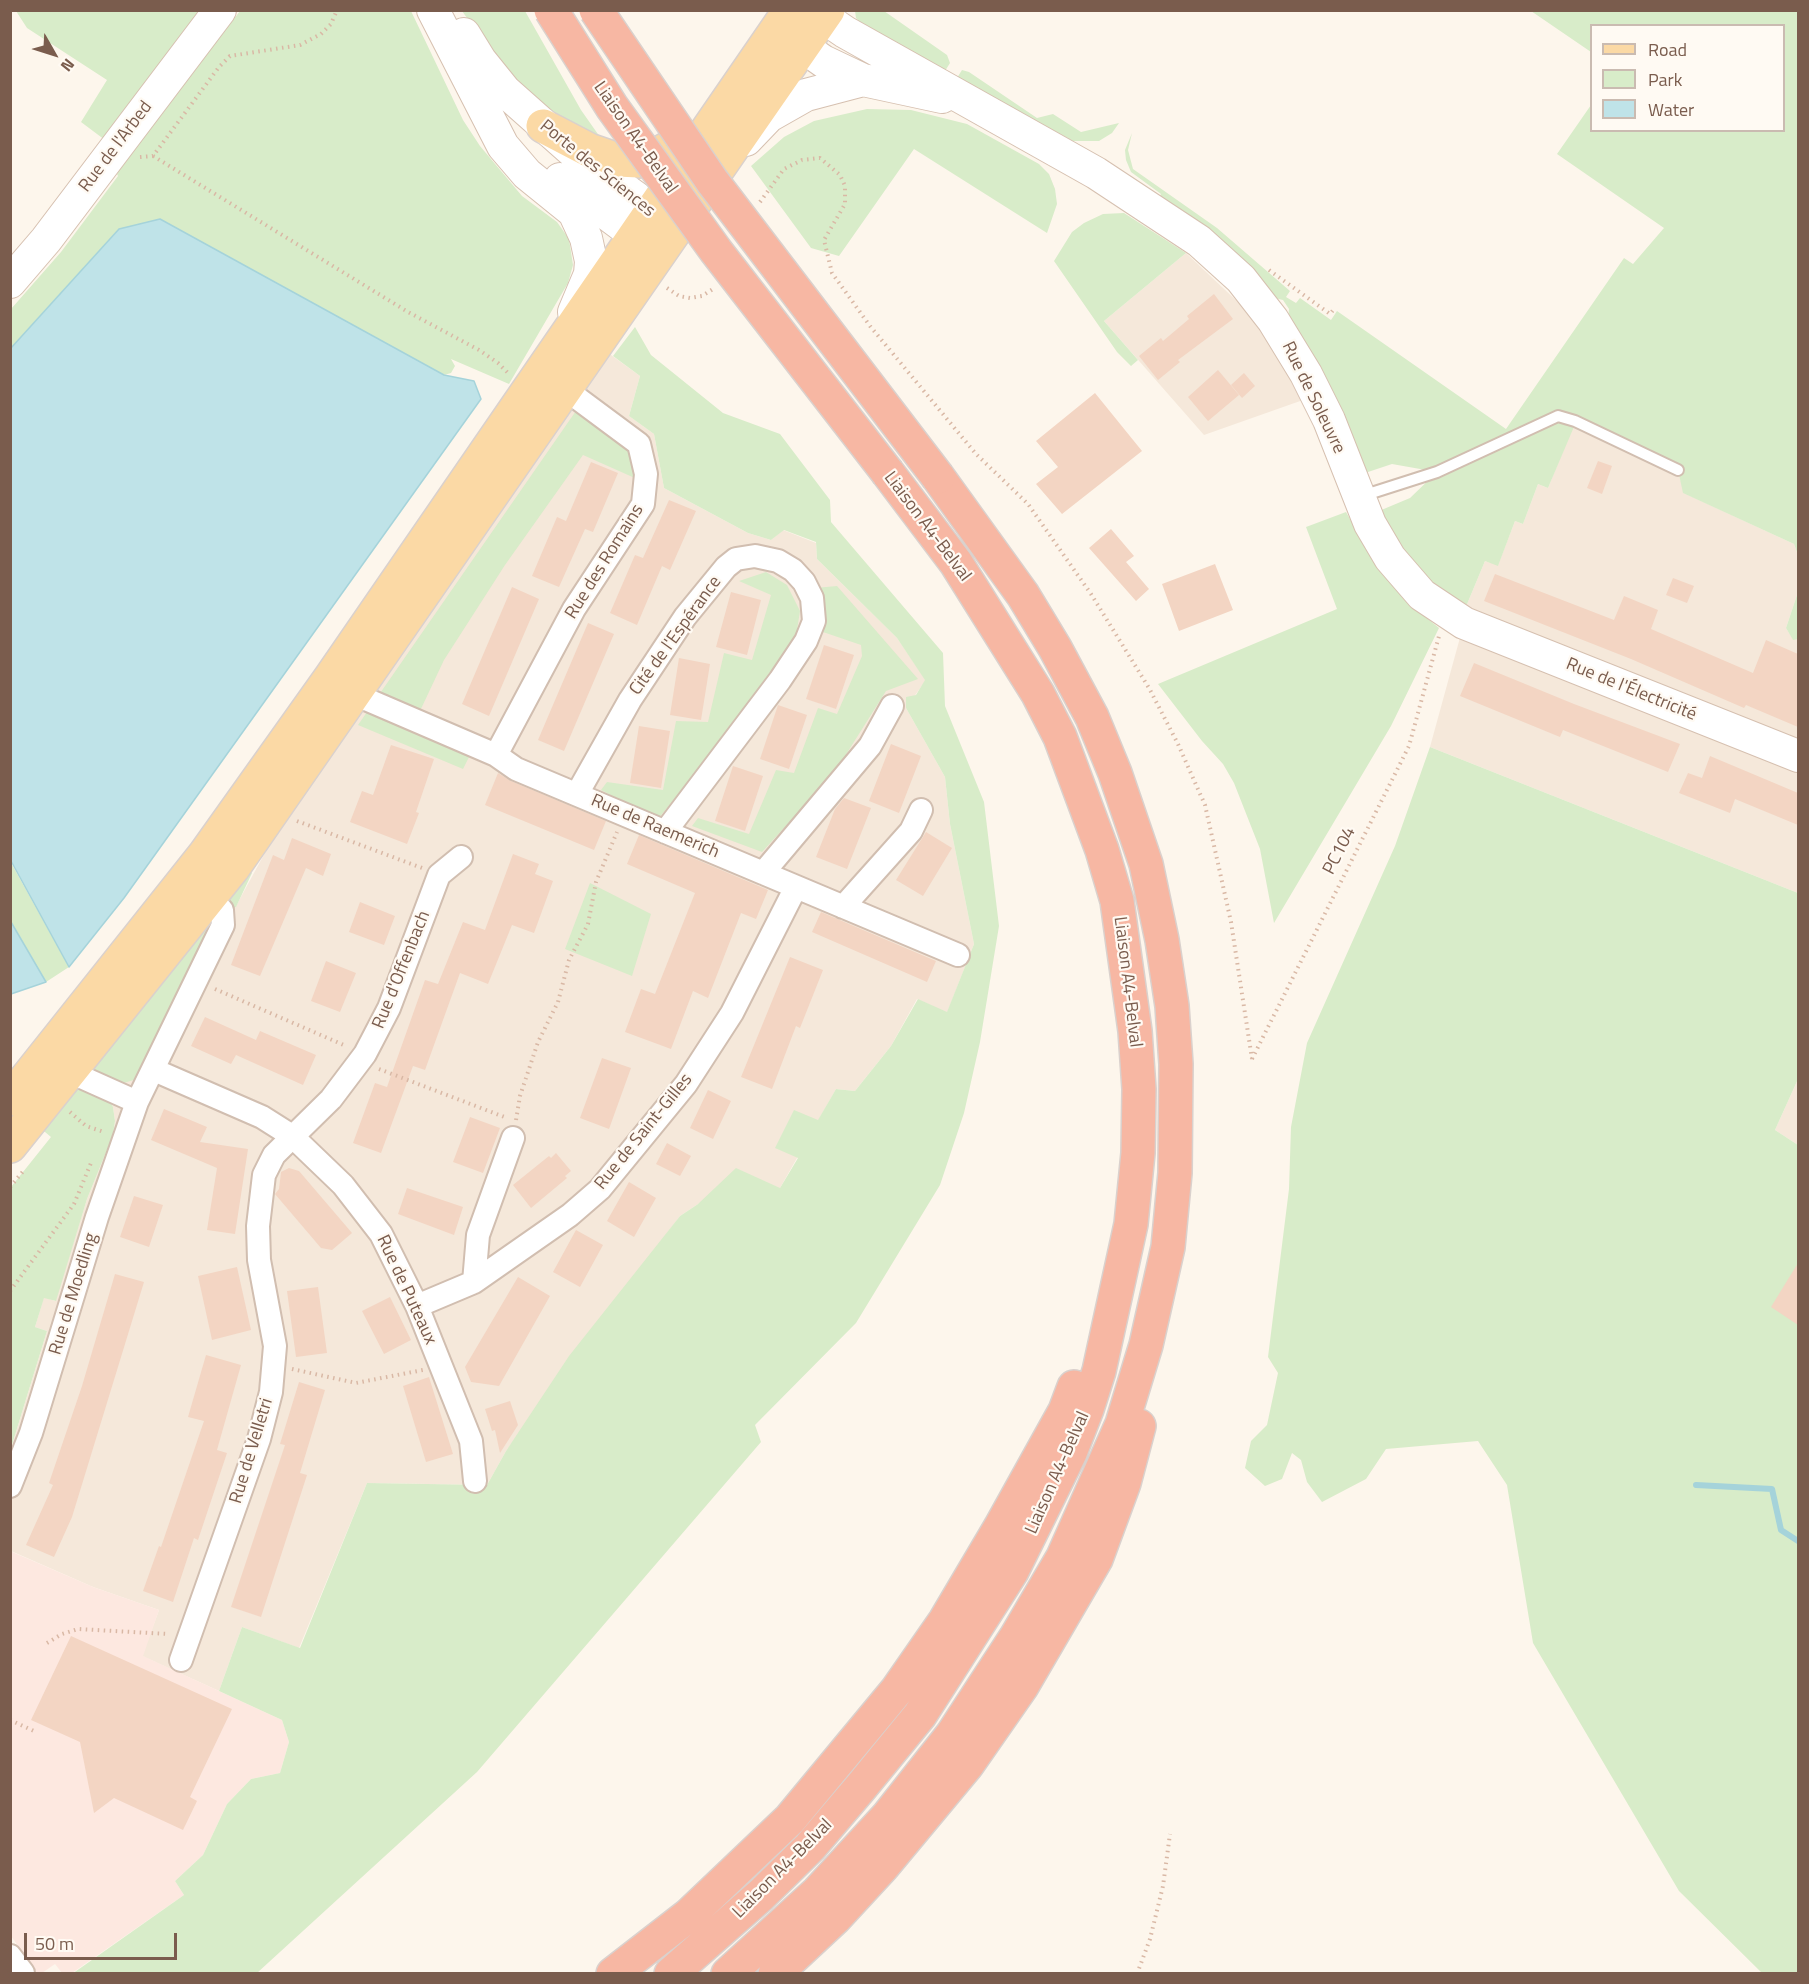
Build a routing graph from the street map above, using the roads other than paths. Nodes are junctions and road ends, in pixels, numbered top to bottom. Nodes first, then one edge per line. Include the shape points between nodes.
1 (220, 10) edge
2 (433, 10) edge
3 (450, 10) edge
4 (551, 10) edge
5 (596, 10) edge
6 (774, 10) edge
7 (790, 10) edge
8 (819, 12) edge
9 (803, 47) junction
10 (862, 80) junction
11 (975, 106) junction
12 (483, 107) junction
13 (543, 126) junction
14 (719, 168) junction
15 (650, 237) junction
16 (10, 282) edge
17 (555, 352) junction
18 (566, 389) junction
19 (1678, 470) dead end
20 (1359, 497) junction
21 (1464, 623) joint
22 (343, 686) junction
23 (892, 706) dead end
24 (496, 755) junction
25 (1798, 756) edge
26 (577, 794) junction
27 (921, 810) dead end
28 (665, 832) junction
29 (461, 857) dead end
30 (763, 873) junction
31 (796, 887) junction
32 (210, 898) junction
33 (843, 907) junction
34 (958, 955) dead end
35 (154, 1070) junction
36 (70, 1072) junction
37 (10, 1099) edge
38 (137, 1102) junction
39 (514, 1130) road end
40 (292, 1136) junction
41 (10, 1146) edge
42 (1131, 1224) junction
43 (1168, 1246) junction
44 (474, 1282) junction
45 (417, 1306) junction
46 (475, 1481) dead end
47 (10, 1486) edge
48 (181, 1660) dead end
49 (10, 1956) edge
50 (23, 1973) edge
51 (613, 1974) edge
52 (671, 1974) edge
53 (728, 1974) edge
54 (776, 1974) edge

1 - 16 main road, Rue de l'Arbed
2 - 12 main road, Porte des Sciences
3 - 13 main road, Porte des Sciences via 486,68
4 - 42 highway, Liaison A4-Belval, bridge via 612,107 716,251 956,563 1038,694 1060,737 1117,901 1139,1089
5 - 43 highway, Liaison A4-Belval, bridge via 712,181 1023,595 1096,726 1146,864 1172,1006 1176,1064
6 - 13 main road via 687,134 669,149 639,161 618,160
7 - 15 main road
8 - 9 main road
8 - 11 main road
9 - 10 main road
9 - 14 main road
10 - 11 main road
10 - 14 main road via 806,95 769,116
11 - 20 main road, Rue de Soleuvre via 1035,137 1147,206 1199,241 1241,279 1273,320 1306,374
12 - 15 main road, Porte des Sciences via 546,168
12 - 17 main road, Porte des Sciences via 503,146 527,174 574,212 586,238 590,274
13 - 15 main road, Porte des Sciences via 577,155
14 - 15 main road
15 - 17 main road
15 - 18 main road via 604,318 587,359
17 - 22 main road
18 - 22 main road
18 - 24 street, Rue des Romains via 639,444 646,474 643,504 574,609
19 - 20 lane via 1558,416 1437,472
20 - 21 main road, Rue de Soleuvre via 1390,558 1422,595
21 - 25 main road, Rue de l'Électricité
22 - 24 street, Rue de Raemerich
22 - 32 main road
22 - 37 main road
23 - 30 street via 870,746
24 - 26 street, Rue de Raemerich via 516,769
26 - 28 street, Rue de Raemerich
26 - 28 street, Cité de l'Espérance via 630,700 685,617 726,567 736,559 755,556 778,561 793,570 812,598 814,621 806,641
27 - 33 street via 911,831
28 - 30 street, Rue de Raemerich
29 - 40 street, Rue d'Offenbach via 439,875 389,1008 362,1058 331,1099
30 - 31 street, Rue de Raemerich
31 - 33 street, Rue de Raemerich
31 - 44 street, Rue de Saint-Gilles via 732,1013 686,1084 628,1157 570,1215
32 - 35 street via 225,917
32 - 36 main road
33 - 34 street, Rue de Raemerich
35 - 38 street
35 - 40 street, Rue de Puteaux via 262,1117
36 - 38 street
36 - 41 main road
38 - 47 street, Rue de Moedling via 114,1135 97,1217 31,1433
39 - 44 street via 478,1235
40 - 45 street, Rue de Puteaux via 343,1185 381,1234
40 - 48 street, Rue de Velletri via 274,1155 264,1175 258,1226 259,1260 275,1346 271,1392 259,1439
42 - 51 highway via 1109,1273 1083,1365 1065,1410 945,1621 897,1690 789,1819 689,1915
42 - 52 highway, Liaison A4-Belval via 1087,1409 1066,1463 1012,1571 920,1715 861,1787 761,1896
43 - 53 highway, Liaison A4-Belval via 1146,1345 1122,1424 1063,1557 1016,1638 952,1735 888,1816 818,1892
43 - 54 highway via 1165,1330 1124,1484 1091,1569 1022,1686 959,1774 883,1866
44 - 45 street, Rue de Saint-Gilles
45 - 46 street, Rue de Puteaux via 471,1441
49 - 50 street

